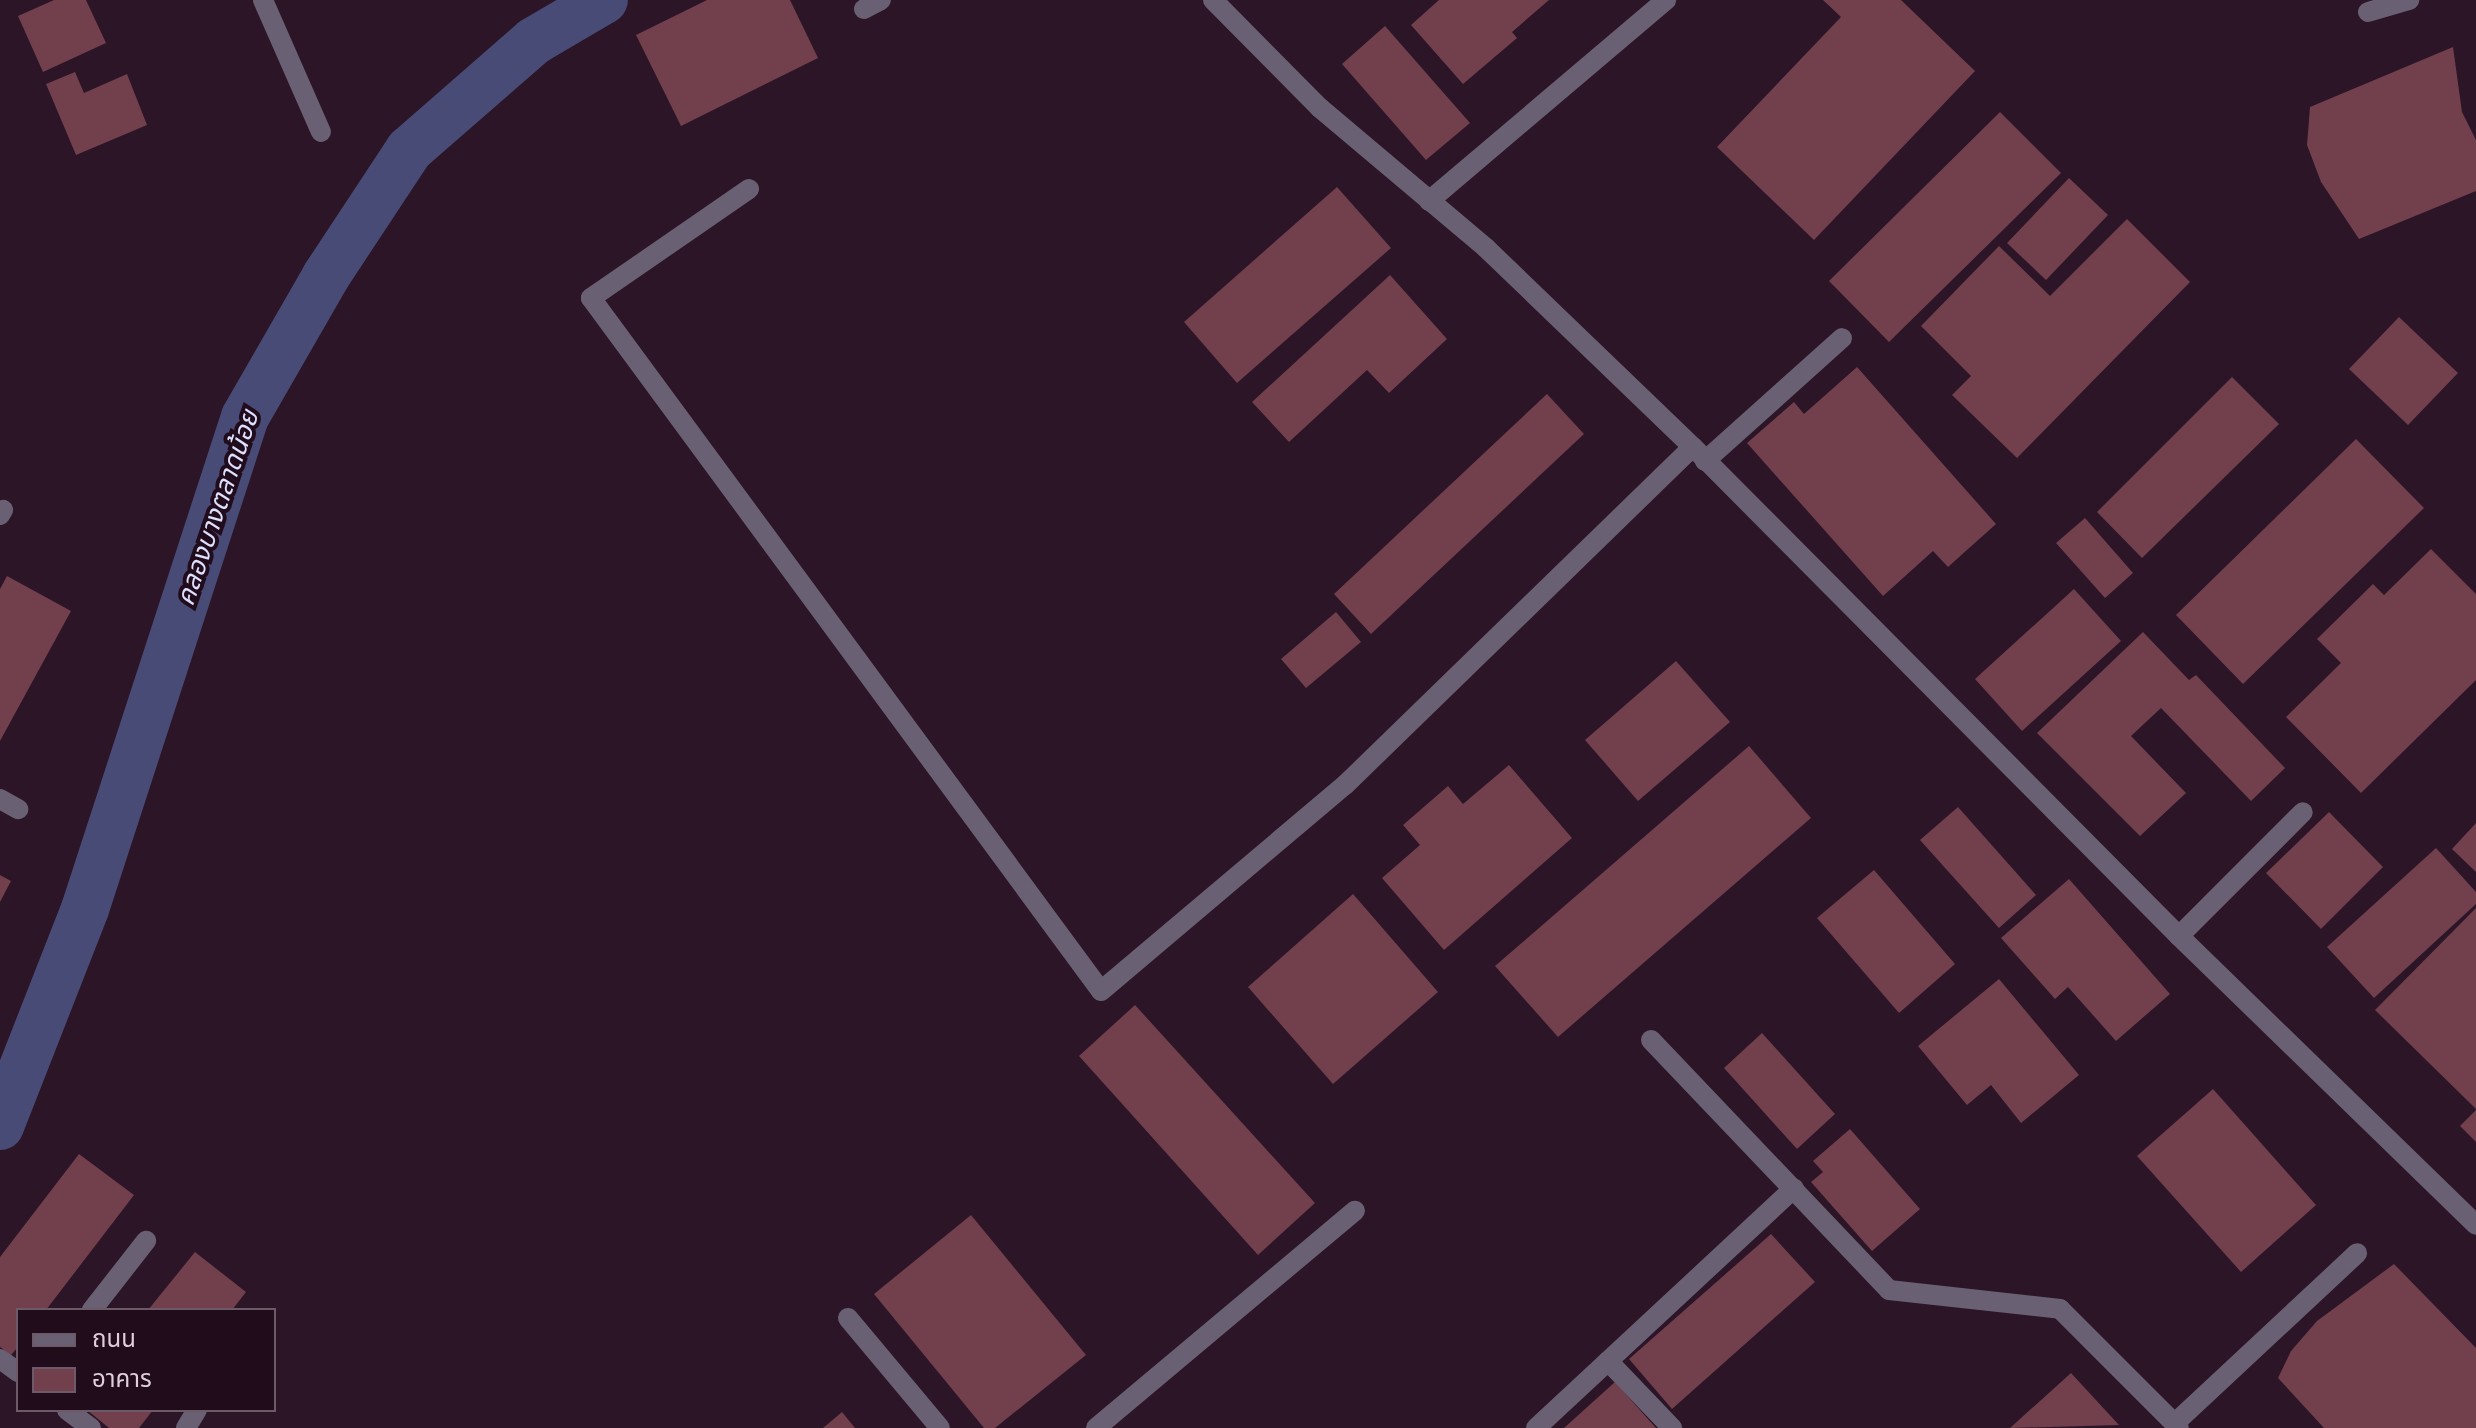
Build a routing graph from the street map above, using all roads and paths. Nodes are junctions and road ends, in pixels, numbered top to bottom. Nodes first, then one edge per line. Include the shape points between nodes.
1 (263, 0) edge
2 (1213, 0) edge
3 (1666, 0) edge
4 (2409, 0) edge
5 (2368, 12) dead end
6 (321, 132) dead end
7 (749, 189) dead end
8 (1429, 201) junction
9 (1842, 338) dead end
10 (1699, 454) junction
11 (0, 799) edge
12 (18, 809) dead end
13 (2303, 812) dead end
14 (2179, 936) junction
15 (1651, 1040) dead end
16 (1794, 1188) junction
17 (1355, 1211) dead end
18 (2476, 1225) edge
19 (146, 1241) dead end
20 (2357, 1253) dead end
21 (94, 1308) edge
22 (848, 1318) dead end
23 (1608, 1361) junction
24 (70, 1412) edge
25 (2177, 1426) edge
26 (91, 1428) edge
27 (940, 1428) edge
28 (1096, 1428) edge
29 (1536, 1428) edge
30 (1672, 1428) edge

1 - 6 street
2 - 8 street via 1320,108
3 - 8 street
4 - 5 street
7 - 10 street via 591,298 1101,991 1345,785
8 - 10 street via 1486,248
9 - 10 street
10 - 14 street
11 - 12 street
13 - 14 street
14 - 18 street
15 - 16 street
16 - 23 street
16 - 25 street via 1889,1290 2060,1309
17 - 28 street
19 - 21 street
20 - 25 street
22 - 27 street
23 - 29 street
23 - 30 street
24 - 26 street

